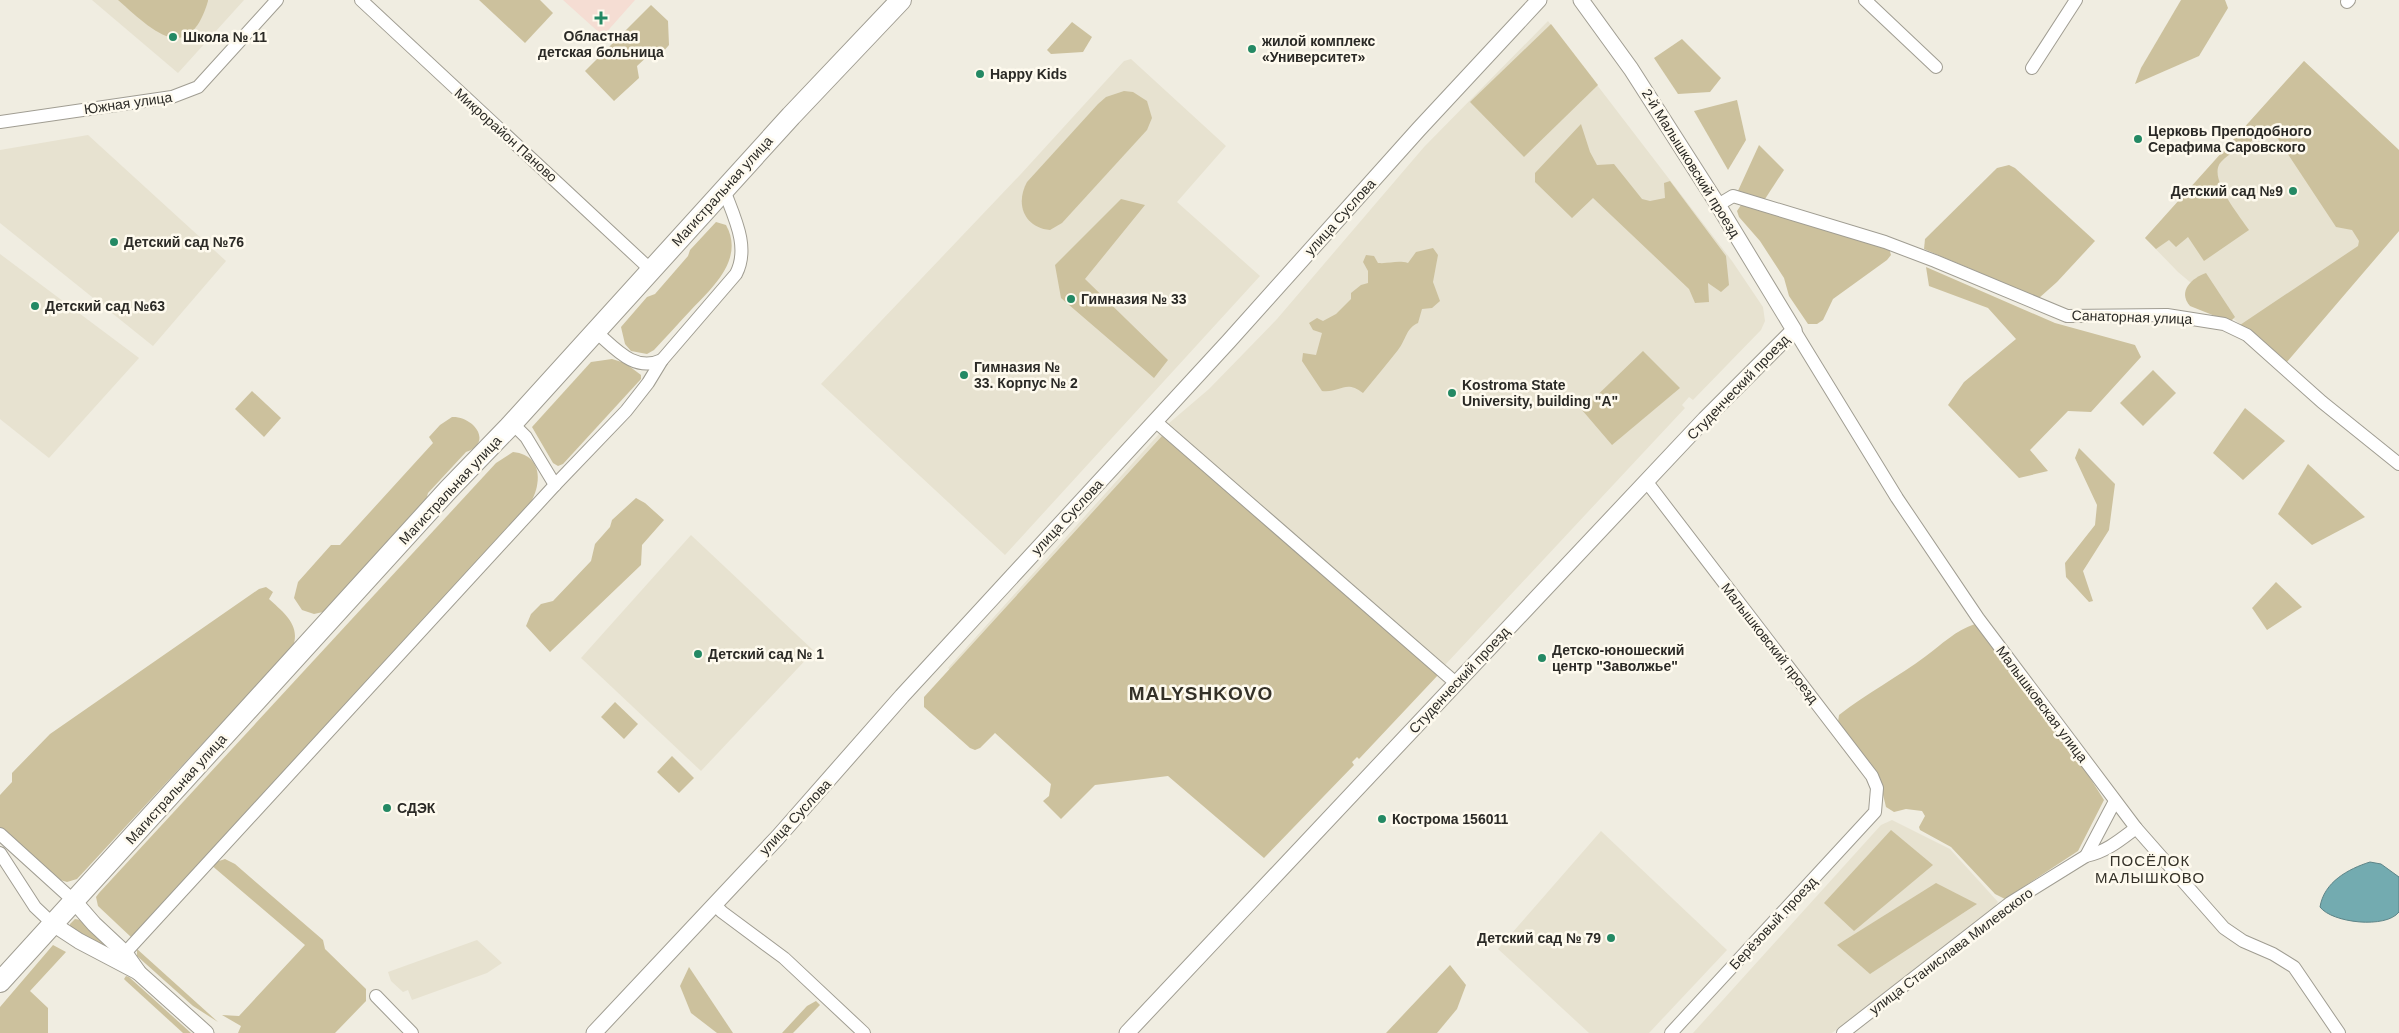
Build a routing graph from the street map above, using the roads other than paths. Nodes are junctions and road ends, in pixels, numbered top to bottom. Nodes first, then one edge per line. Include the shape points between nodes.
1 (277, 0) edge
2 (361, 0) edge
3 (901, 0) edge
4 (1539, 0) edge
5 (1581, 0) edge
6 (1865, 0) edge
7 (2076, 0) edge
8 (1936, 67) dead end
9 (2032, 68) dead end
10 (0, 122) edge
11 (724, 190) junction
12 (1718, 205) junction
13 (651, 270) junction
14 (1794, 330) junction
15 (595, 331) junction
16 (662, 360) junction
17 (1155, 421) junction
18 (512, 424) junction
19 (2399, 464) edge
20 (1646, 481) junction
21 (555, 485) junction
22 (1456, 684) junction
23 (2115, 801) junction
24 (1875, 812) joint
25 (2136, 828) junction
26 (0, 834) edge
27 (0, 853) edge
28 (2086, 856) junction
29 (74, 901) junction
30 (714, 904) junction
31 (53, 924) junction
32 (126, 953) junction
33 (139, 973) junction
34 (0, 982) edge
35 (376, 996) dead end
36 (206, 1033) edge
37 (412, 1033) edge
38 (594, 1033) edge
39 (864, 1033) edge
40 (1126, 1033) edge
41 (1671, 1033) edge
42 (1843, 1033) edge
43 (2339, 1033) edge

1 - 10 street, Южная улица via 198,87 186,93
2 - 13 street, Микрорайон Паново
3 - 11 highway, Магистральная улица
4 - 17 street, улица Суслова
5 - 12 street, 2-й Малышковский проезд via 1628,65
6 - 8 street
7 - 9 street
11 - 13 highway, Магистральная улица
11 - 16 street via 743,250 742,263
12 - 14 street, 2-й Малышковский проезд
12 - 19 street, Санаторная улица via 1733,196 1885,242 2066,316 2167,315 2224,324 2247,336
13 - 15 highway, Магистральная улица
14 - 20 street, Студенческий проезд
14 - 23 street, Малышковская улица via 1897,498 1978,618
15 - 16 street via 627,358 651,365
15 - 18 highway, Магистральная улица
16 - 21 street via 626,411
17 - 22 street
17 - 30 street, улица Суслова
18 - 21 street via 526,437
18 - 29 highway, Магистральная улица via 448,490
20 - 22 street, Студенческий проезд
20 - 24 street, Малышковский проезд via 1872,776 1877,788
21 - 32 street
22 - 40 street, Студенческий проезд
23 - 25 street, Малышковская улица
23 - 28 street
24 - 41 street, Берёзовый проезд
25 - 28 street, улица Станислава Милевского via 2098,853
25 - 43 street, Малышковская улица via 2224,928 2294,967
26 - 29 street
27 - 31 street via 35,907
28 - 42 street, улица Станислава Милевского via 2010,903
29 - 31 highway, Магистральная улица
29 - 32 street
30 - 38 street, улица Суслова
30 - 39 street via 784,958
31 - 33 street
31 - 34 highway, Магистральная улица
32 - 33 street
33 - 36 street
35 - 37 street

